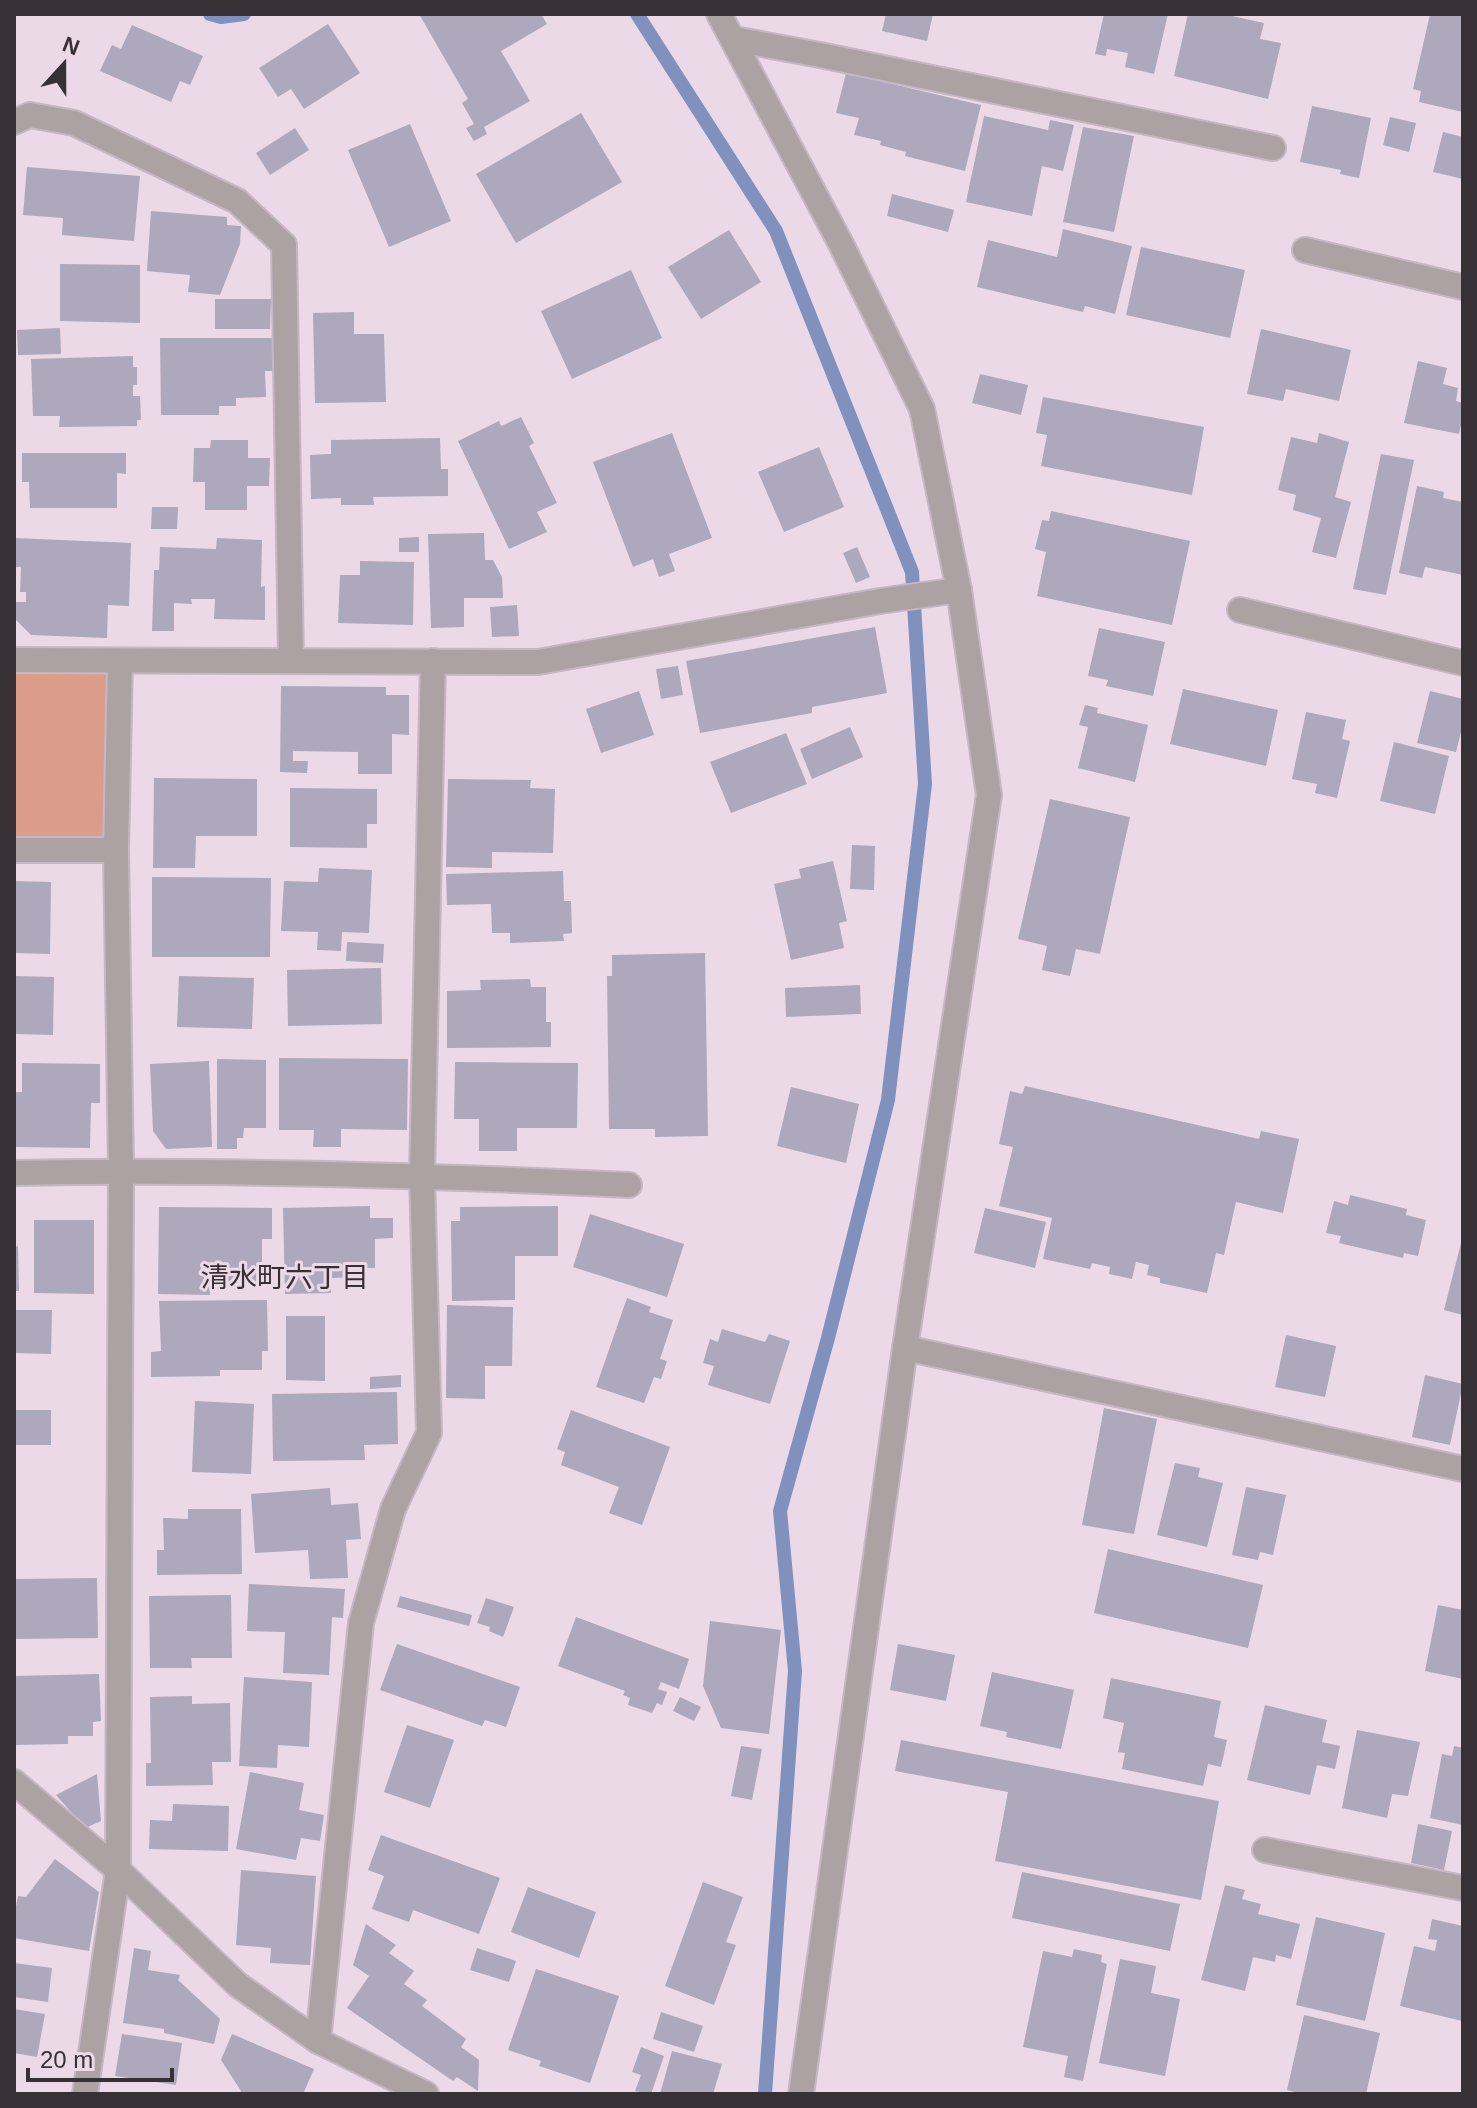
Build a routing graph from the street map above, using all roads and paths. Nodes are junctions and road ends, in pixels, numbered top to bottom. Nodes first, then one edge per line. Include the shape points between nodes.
1 (719, 14) edge
2 (734, 39) junction
3 (14, 122) edge
4 (1273, 148) dead end
5 (1305, 250) dead end
6 (1463, 287) edge
7 (959, 590) junction
8 (1240, 610) dead end
9 (14, 660) edge
10 (291, 660) junction
11 (120, 661) junction
12 (433, 661) junction
13 (1463, 663) edge
14 (14, 850) edge
15 (116, 850) junction
16 (121, 1170) junction
17 (14, 1173) edge
18 (422, 1175) junction
19 (629, 1185) dead end
20 (905, 1348) junction
21 (1463, 1469) edge
22 (14, 1782) edge
23 (1265, 1850) dead end
24 (118, 1870) junction
25 (1463, 1888) edge
26 (318, 2041) junction
27 (808, 2093) edge
28 (85, 2094) edge
29 (426, 2094) edge

1 - 2 street
2 - 4 street
2 - 7 street via 922,409
3 - 10 street via 30,115 74,123 237,201 284,245
5 - 6 street
7 - 12 street via 538,662
7 - 20 street via 989,795
8 - 13 street
9 - 11 street
10 - 11 street
10 - 12 street
11 - 15 street
12 - 18 street
14 - 15 street
15 - 16 street
16 - 17 street
16 - 18 street
16 - 24 street
18 - 19 street
18 - 26 street via 429,1433 393,1509 361,1623
20 - 21 street
20 - 27 street
22 - 24 street
23 - 25 street
24 - 26 street via 238,1985
24 - 28 street
26 - 29 street

